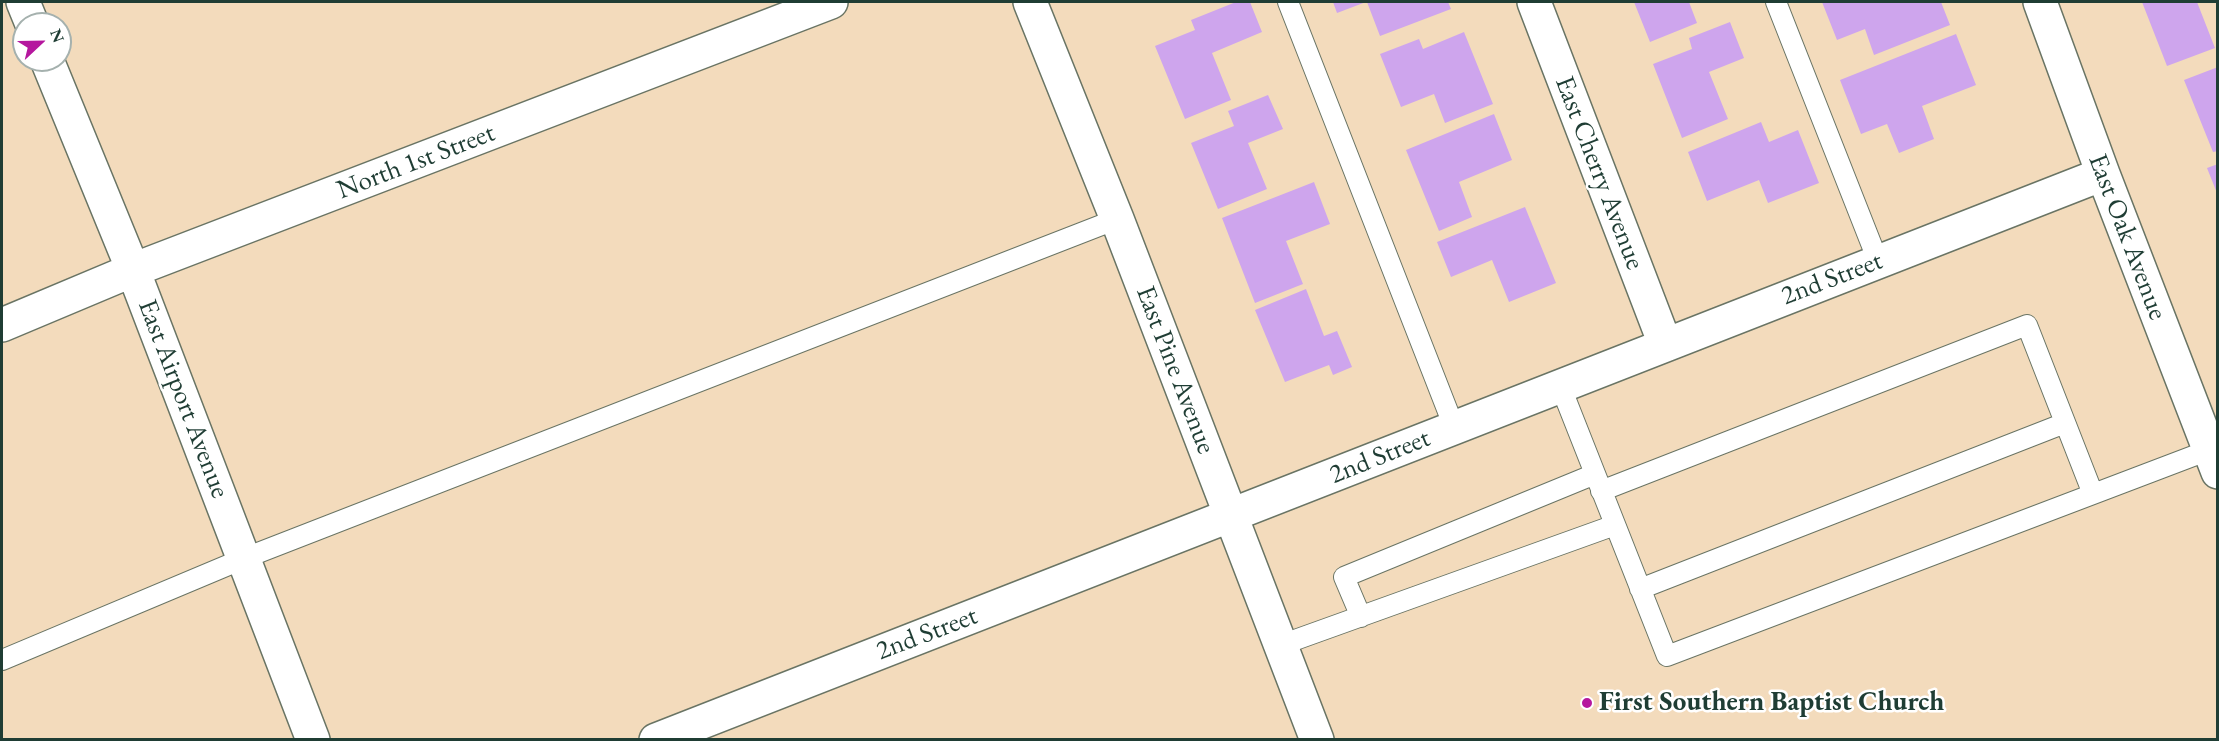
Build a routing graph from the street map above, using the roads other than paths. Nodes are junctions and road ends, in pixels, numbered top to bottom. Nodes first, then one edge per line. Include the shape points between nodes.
1 (12, 2) edge
2 (831, 2) edge
3 (1030, 2) edge
4 (1288, 2) edge
5 (1534, 2) edge
6 (1776, 2) edge
7 (2040, 2) edge
8 (2, 5) edge
9 (52, 72) edge
10 (2103, 174) junction
11 (1117, 219) junction
12 (1878, 261) junction
13 (133, 270) junction
14 (2, 325) edge
15 (1665, 344) junction
16 (1560, 385) junction
17 (2065, 423) junction
18 (1454, 427) junction
19 (2213, 461) edge
20 (1598, 482) junction
21 (2092, 494) junction
22 (1232, 516) junction
23 (1615, 525) junction
24 (245, 558) junction
25 (1640, 589) junction
26 (1361, 617) junction
27 (1281, 645) junction
28 (2, 660) edge
29 (313, 740) edge
30 (656, 740) edge
31 (1317, 740) edge

1 - 8 lane
2 - 13 street, North 1st Street
3 - 11 street, East Pine Avenue
4 - 18 lane
5 - 15 street, East Cherry Avenue
6 - 12 lane
7 - 10 street, East Oak Avenue
9 - 13 street, East Airport Avenue
10 - 12 street, 2nd Street
10 - 19 street, East Oak Avenue
11 - 22 street, East Pine Avenue
11 - 24 lane
12 - 15 street, 2nd Street
13 - 14 street, North 1st Street
13 - 24 street, East Airport Avenue
15 - 16 street, 2nd Street
16 - 18 street, 2nd Street
16 - 20 lane
17 - 20 lane via 2027,325
17 - 21 lane
17 - 25 lane
18 - 22 street, 2nd Street
19 - 21 lane
20 - 23 lane
20 - 26 lane via 1344,577
21 - 25 lane via 1667,656
22 - 27 street, East Pine Avenue
22 - 30 street, 2nd Street
23 - 25 lane
23 - 26 lane
24 - 28 lane
24 - 29 street, East Airport Avenue
26 - 27 lane
27 - 31 street, East Pine Avenue

